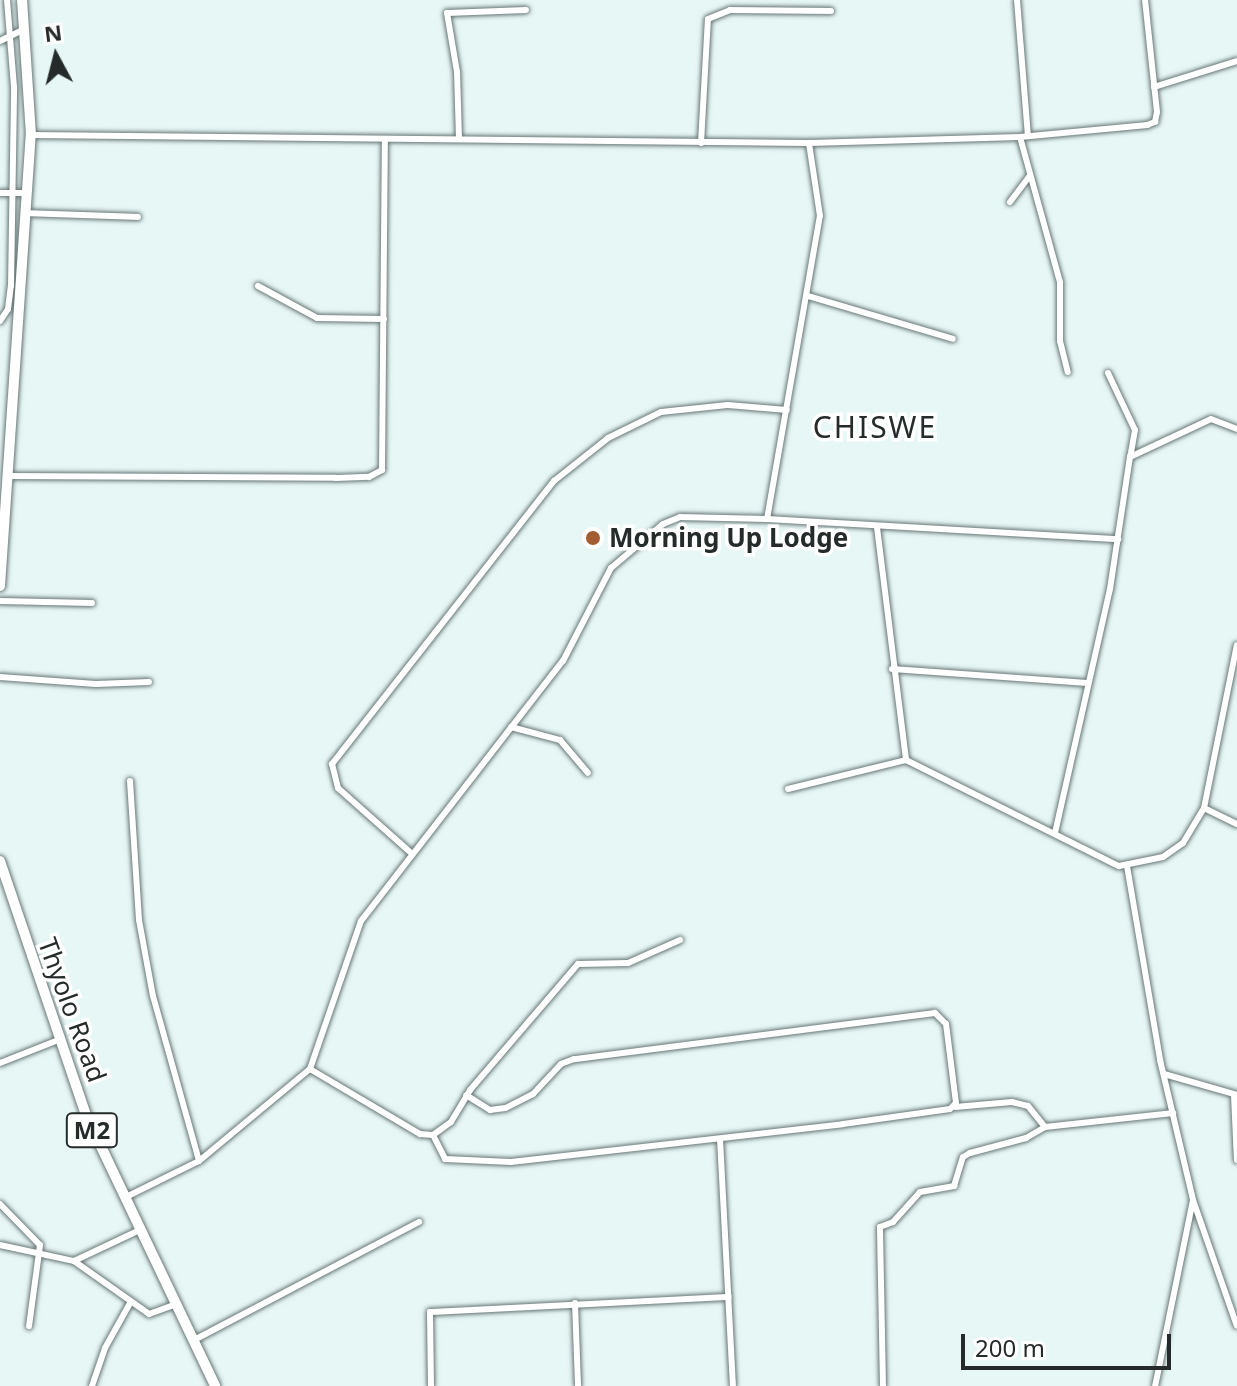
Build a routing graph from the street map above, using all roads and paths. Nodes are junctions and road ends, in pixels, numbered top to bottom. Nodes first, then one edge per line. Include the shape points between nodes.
1 (7, 0) edge
2 (22, 0) edge
3 (1017, 0) edge
4 (1145, 0) edge
5 (526, 10) dead end
6 (831, 11) dead end
7 (25, 29) junction
8 (10, 38) junction
9 (0, 41) edge
10 (1237, 61) edge
11 (1154, 87) junction
12 (31, 135) junction
13 (1024, 136) junction
14 (459, 139) junction
15 (385, 140) junction
16 (701, 143) junction
17 (809, 143) junction
18 (1029, 177) junction
19 (0, 193) edge
20 (12, 193) junction
21 (27, 193) junction
22 (1010, 202) dead end
23 (138, 217) dead end
24 (25, 219) junction
25 (11, 225) junction
26 (22, 281) junction
27 (11, 286) junction
28 (258, 286) dead end
29 (808, 296) junction
30 (384, 319) junction
31 (0, 321) edge
32 (953, 339) dead end
33 (1068, 372) dead end
34 (1108, 373) dead end
35 (787, 410) junction
36 (5, 429) edge
37 (1237, 429) edge
38 (1130, 457) junction
39 (8, 476) junction
40 (2, 510) edge
41 (767, 519) junction
42 (877, 527) junction
43 (1118, 539) junction
44 (0, 586) edge
45 (0, 601) edge
46 (92, 603) dead end
47 (1237, 645) edge
48 (1235, 667) edge
49 (892, 669) junction
50 (0, 677) edge
51 (149, 682) dead end
52 (1087, 683) junction
53 (511, 727) junction
54 (906, 760) junction
55 (588, 773) dead end
56 (130, 781) dead end
57 (788, 789) dead end
58 (1204, 808) junction
59 (1237, 824) edge
60 (1055, 833) junction
61 (410, 852) junction
62 (0, 861) edge
63 (1127, 866) junction
64 (680, 940) dead end
65 (58, 1040) junction
66 (0, 1063) edge
67 (310, 1069) junction
68 (1164, 1074) junction
69 (466, 1095) junction
70 (1235, 1095) edge
71 (955, 1107) junction
72 (1173, 1113) junction
73 (1045, 1127) junction
74 (433, 1135) junction
75 (720, 1139) junction
76 (1237, 1160) edge
77 (199, 1161) junction
78 (126, 1197) junction
79 (1193, 1200) junction
80 (0, 1204) edge
81 (419, 1222) dead end
82 (142, 1229) junction
83 (0, 1245) edge
84 (40, 1251) junction
85 (74, 1261) junction
86 (729, 1297) junction
87 (179, 1302) junction
88 (130, 1303) junction
89 (575, 1303) junction
90 (29, 1326) dead end
91 (1237, 1326) edge
92 (196, 1339) junction
93 (92, 1386) edge
94 (215, 1386) edge
95 (431, 1386) edge
96 (578, 1386) edge
97 (733, 1386) edge
98 (883, 1386) edge
99 (1155, 1386) edge

1 - 8 street
2 - 7 highway
3 - 13 street
4 - 11 street
5 - 14 street via 447,13 457,72
6 - 16 street via 730,10 708,19
7 - 8 street
7 - 12 highway
8 - 9 street
8 - 20 street
10 - 11 street
11 - 13 street via 1157,119 1152,124
12 - 15 street
12 - 21 highway
13 - 17 street
13 - 18 street
14 - 15 street
14 - 16 street
15 - 30 street
16 - 17 street
17 - 29 street via 820,216
18 - 22 street
18 - 33 street via 1060,282 1060,341
19 - 20 street
20 - 21 street
20 - 25 street
21 - 24 highway
23 - 24 street
24 - 25 street
24 - 26 highway
25 - 27 street
26 - 27 street
26 - 36 highway
27 - 31 street via 8,309
28 - 30 street via 317,318
29 - 32 street
29 - 35 street
30 - 39 street via 384,465 378,473 336,478
34 - 38 street via 1135,430
35 - 41 street
35 - 61 street via 728,405 661,412 591,449 546,491 332,764 338,788
36 - 39 highway
37 - 38 street via 1211,419
38 - 43 street
39 - 40 highway
40 - 44 highway
41 - 42 street
41 - 53 street via 680,517 643,538 611,568 578,640
42 - 43 street
42 - 49 street
43 - 52 street
45 - 46 street
47 - 48 street
48 - 58 street
49 - 52 street
49 - 54 street
50 - 51 street
52 - 60 street
53 - 55 street via 560,740
53 - 61 street
54 - 57 street
54 - 60 street
56 - 77 street via 132,855 150,981
58 - 59 street
58 - 63 street via 1174,851
60 - 63 street
61 - 67 street via 355,933
62 - 65 highway, Thyolo Road / M2
63 - 68 street
64 - 69 street via 628,963 578,964
65 - 66 street
65 - 78 highway, Thyolo Road / M2 via 86,1115
67 - 74 street via 420,1134
67 - 77 street
68 - 70 street
68 - 72 street
69 - 71 street via 490,1110 505,1108 533,1094 561,1064 574,1059 935,1013 946,1024
69 - 74 street via 451,1122
70 - 76 street
71 - 73 street via 1012,1102 1028,1106
71 - 75 street
72 - 73 street
72 - 79 street
73 - 98 street via 963,1157 954,1186 920,1192 893,1222 877,1230
74 - 75 street via 445,1159 511,1162
75 - 86 street
77 - 78 street
78 - 82 highway, Thyolo Road / M2
79 - 91 street
79 - 99 street
80 - 84 street via 37,1238
81 - 92 street
82 - 85 street
82 - 87 highway, Thyolo Road / M2
83 - 84 street
84 - 85 street
84 - 90 street
85 - 88 street
86 - 89 street
86 - 97 street
87 - 88 street via 153,1315
87 - 92 highway, Thyolo Road / M2
88 - 93 street
89 - 95 street via 430,1312
89 - 96 street
92 - 94 highway, Thyolo Road / M2

